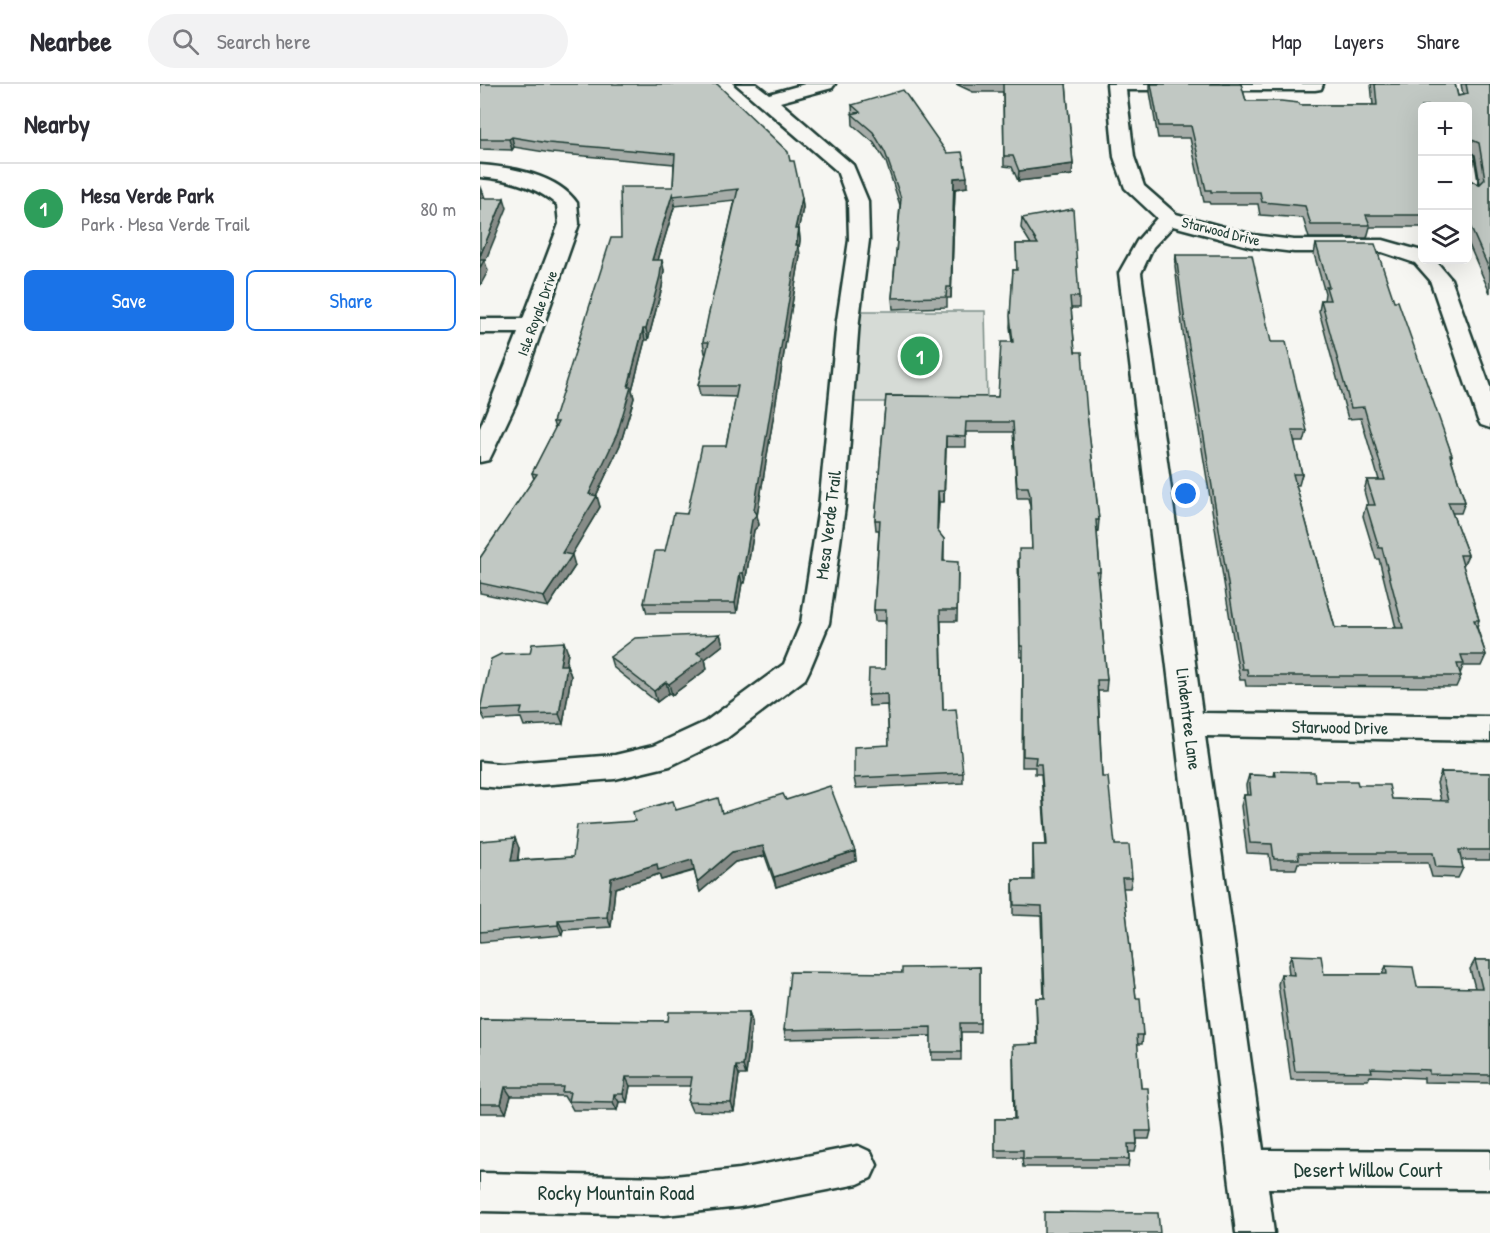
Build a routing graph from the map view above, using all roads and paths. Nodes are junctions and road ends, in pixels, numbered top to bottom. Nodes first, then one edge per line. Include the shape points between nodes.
1 (745, 84) edge
2 (826, 84) edge
3 (1116, 85) edge
4 (1316, 85) edge
5 (764, 101) junction
6 (1467, 156) edge
7 (480, 171) edge
8 (1474, 192) edge
9 (1169, 218) junction
10 (1418, 257) edge
11 (1427, 264) edge
12 (480, 326) edge
13 (532, 326) junction
14 (1490, 420) edge
15 (480, 454) edge
16 (1190, 724) junction
17 (1490, 729) edge
18 (480, 774) edge
19 (858, 1165) dead end
20 (1246, 1169) junction
21 (1490, 1170) edge
22 (480, 1192) edge
23 (1255, 1233) edge

1 - 5 street, Mesa Verde Trail
2 - 5 street
3 - 4 street
3 - 9 street, Starwood Drive via 1124,157 1135,188
5 - 18 street, Mesa Verde Trail via 846,169 858,201 859,240 831,507 815,623 795,671 716,729 659,757 615,767 501,776
6 - 8 lane
7 - 13 street, Isle Royale Drive via 537,184 556,192 567,203 569,224
9 - 10 street, Starwood Drive via 1252,241 1294,246 1383,246
9 - 16 street, Lindentree Lane via 1144,244 1130,273
11 - 14 street, Starwood Drive via 1440,279
12 - 13 street
13 - 15 street, Isle Royale Drive via 504,403
16 - 17 street, Starwood Drive
16 - 20 street, Lindentree Lane
19 - 22 street, Rocky Mountain Road via 740,1188 665,1196
20 - 21 street, Desert Willow Court
20 - 23 street, Lindentree Lane

